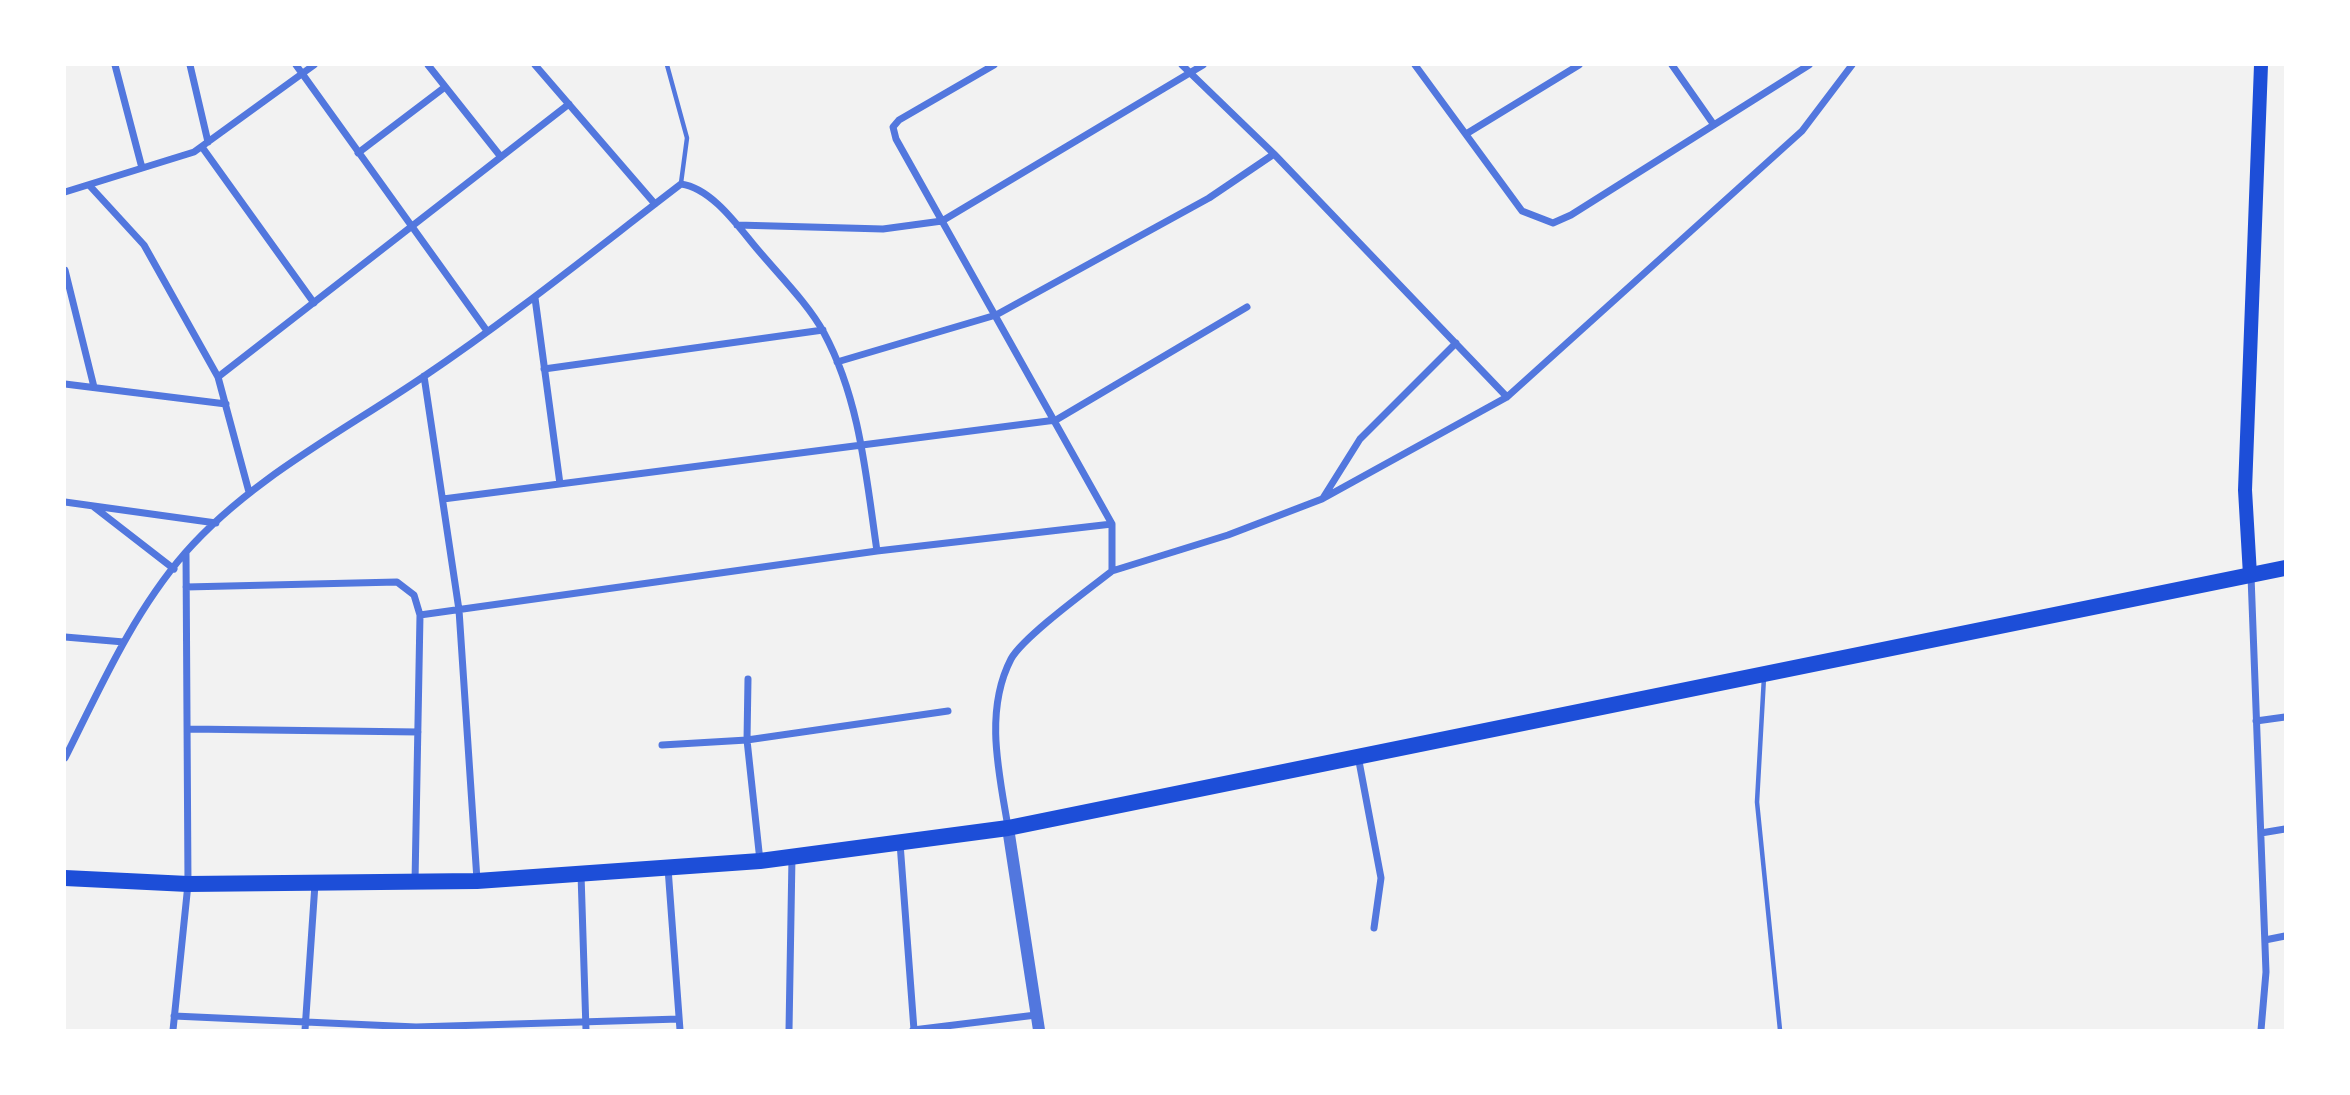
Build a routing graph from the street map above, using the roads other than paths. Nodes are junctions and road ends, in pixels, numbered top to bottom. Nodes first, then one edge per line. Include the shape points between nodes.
1 (115, 65) edge
2 (190, 65) edge
3 (296, 65) edge
4 (314, 65) edge
5 (428, 65) edge
6 (535, 65) edge
7 (667, 65) edge
8 (995, 65) edge
9 (1182, 65) edge
10 (1203, 65) edge
11 (1415, 65) edge
12 (1579, 65) edge
13 (1672, 65) edge
14 (1809, 65) edge
15 (1852, 65) edge
16 (2261, 65) edge
17 (1190, 73) junction
18 (301, 74) junction
19 (445, 87) junction
20 (569, 104) junction
21 (1714, 125) junction
22 (1466, 134) junction
23 (205, 144) junction
24 (358, 153) junction
25 (1275, 154) junction
26 (501, 157) junction
27 (142, 168) junction
28 (681, 184) junction
29 (89, 185) junction
30 (65, 192) edge
31 (655, 204) junction
32 (942, 221) junction
33 (737, 225) junction
34 (412, 226) junction
35 (65, 271) edge
36 (535, 298) junction
37 (314, 303) junction
38 (1248, 307) dead end
39 (996, 315) junction
40 (487, 331) junction
41 (823, 331) junction
42 (1456, 344) junction
43 (836, 362) junction
44 (544, 369) junction
45 (424, 376) junction
46 (218, 377) junction
47 (65, 384) edge
48 (94, 387) junction
49 (1507, 397) junction
50 (226, 404) junction
51 (1056, 420) junction
52 (861, 444) junction
53 (560, 484) junction
54 (249, 492) junction
55 (443, 499) junction
56 (1322, 499) junction
57 (65, 502) edge
58 (93, 506) junction
59 (216, 523) junction
60 (1112, 524) junction
61 (877, 551) junction
62 (186, 553) junction
63 (2285, 568) edge
64 (174, 569) junction
65 (1112, 571) junction
66 (2250, 575) junction
67 (186, 587) junction
68 (459, 610) junction
69 (420, 615) junction
70 (65, 637) edge
71 (124, 642) junction
72 (1764, 672) junction
73 (748, 679) dead end
74 (948, 711) dead end
75 (2285, 717) edge
76 (2256, 721) junction
77 (188, 729) junction
78 (418, 732) junction
79 (747, 740) junction
80 (662, 746) dead end
81 (1358, 755) junction
82 (65, 758) edge
83 (1008, 828) junction
84 (2285, 829) edge
85 (2260, 833) junction
86 (900, 842) junction
87 (792, 856) junction
88 (760, 861) junction
89 (667, 868) junction
90 (581, 874) junction
91 (65, 878) edge
92 (477, 881) junction
93 (315, 883) junction
94 (415, 883) junction
95 (188, 884) junction
96 (1374, 928) dead end
97 (2285, 936) edge
98 (2265, 940) junction
99 (1036, 1015) junction
100 (174, 1016) junction
101 (679, 1019) junction
102 (305, 1026) edge
103 (586, 1026) edge
104 (416, 1029) edge
105 (173, 1030) edge
106 (680, 1030) edge
107 (789, 1030) edge
108 (914, 1030) edge
109 (1039, 1030) edge
110 (1780, 1030) edge
111 (2261, 1030) edge

1 - 27 street
2 - 23 street
3 - 18 street
4 - 18 street
5 - 19 street
6 - 20 street
7 - 28 lane via 687,138
8 - 32 street via 893,127
9 - 17 street
10 - 17 street
11 - 22 street
12 - 22 street
13 - 21 street
14 - 21 street
15 - 49 street via 1802,131
16 - 66 main road via 2245,490
17 - 25 street
17 - 32 street
18 - 23 street
18 - 24 street
19 - 24 street
19 - 26 street
20 - 26 street
20 - 31 street
21 - 22 street via 1553,223 1522,211
23 - 27 street
23 - 37 street
24 - 34 street
25 - 39 street via 1209,198
25 - 42 street
26 - 34 street
27 - 29 street
28 - 31 street
28 - 33 street via 696,186
29 - 30 street
29 - 46 street via 144,245
31 - 36 street
32 - 33 street via 883,229
32 - 39 street
33 - 41 street
34 - 37 street
34 - 40 street
35 - 48 street
36 - 40 street
36 - 44 street
37 - 46 street
38 - 51 street
39 - 43 street
39 - 51 street
40 - 45 street
41 - 43 street
41 - 44 street
42 - 49 street
42 - 56 street via 1360,439
43 - 52 street via 848,386
44 - 53 street
45 - 54 street
45 - 55 street
46 - 50 street
47 - 48 street
48 - 50 street
49 - 56 street
50 - 54 street
51 - 52 street
51 - 60 street
52 - 53 street
52 - 61 street
53 - 55 street
54 - 59 street
55 - 68 street
56 - 65 street via 1228,535
57 - 58 street
58 - 59 street
58 - 64 street
59 - 62 street
60 - 61 street
60 - 65 street
61 - 68 street
62 - 64 street
62 - 67 street
63 - 66 main road
64 - 71 street
65 - 83 street via 1012,658 995,709
66 - 72 main road
66 - 76 street
67 - 69 street via 397,582 414,595
67 - 77 street
68 - 69 street
68 - 92 street
69 - 78 street
70 - 71 street
71 - 82 street
72 - 81 main road
72 - 110 lane via 1757,802
73 - 79 street
74 - 79 street
75 - 76 street
76 - 85 street
77 - 78 street
77 - 95 street
78 - 94 street
79 - 80 street
79 - 88 street
81 - 83 main road
81 - 96 street via 1381,878
83 - 86 main road
83 - 99 street
84 - 85 street
85 - 98 street
86 - 87 main road
86 - 108 street
87 - 88 main road
87 - 107 street
88 - 89 main road
89 - 90 main road
89 - 101 street
90 - 92 main road
90 - 103 street
91 - 95 main road
92 - 94 main road
93 - 94 main road
93 - 95 main road
93 - 102 street
95 - 100 street
97 - 98 street
98 - 111 street
99 - 108 street
99 - 109 street
100 - 102 street
100 - 105 street
101 - 103 street
101 - 106 street
102 - 104 street
103 - 104 street

